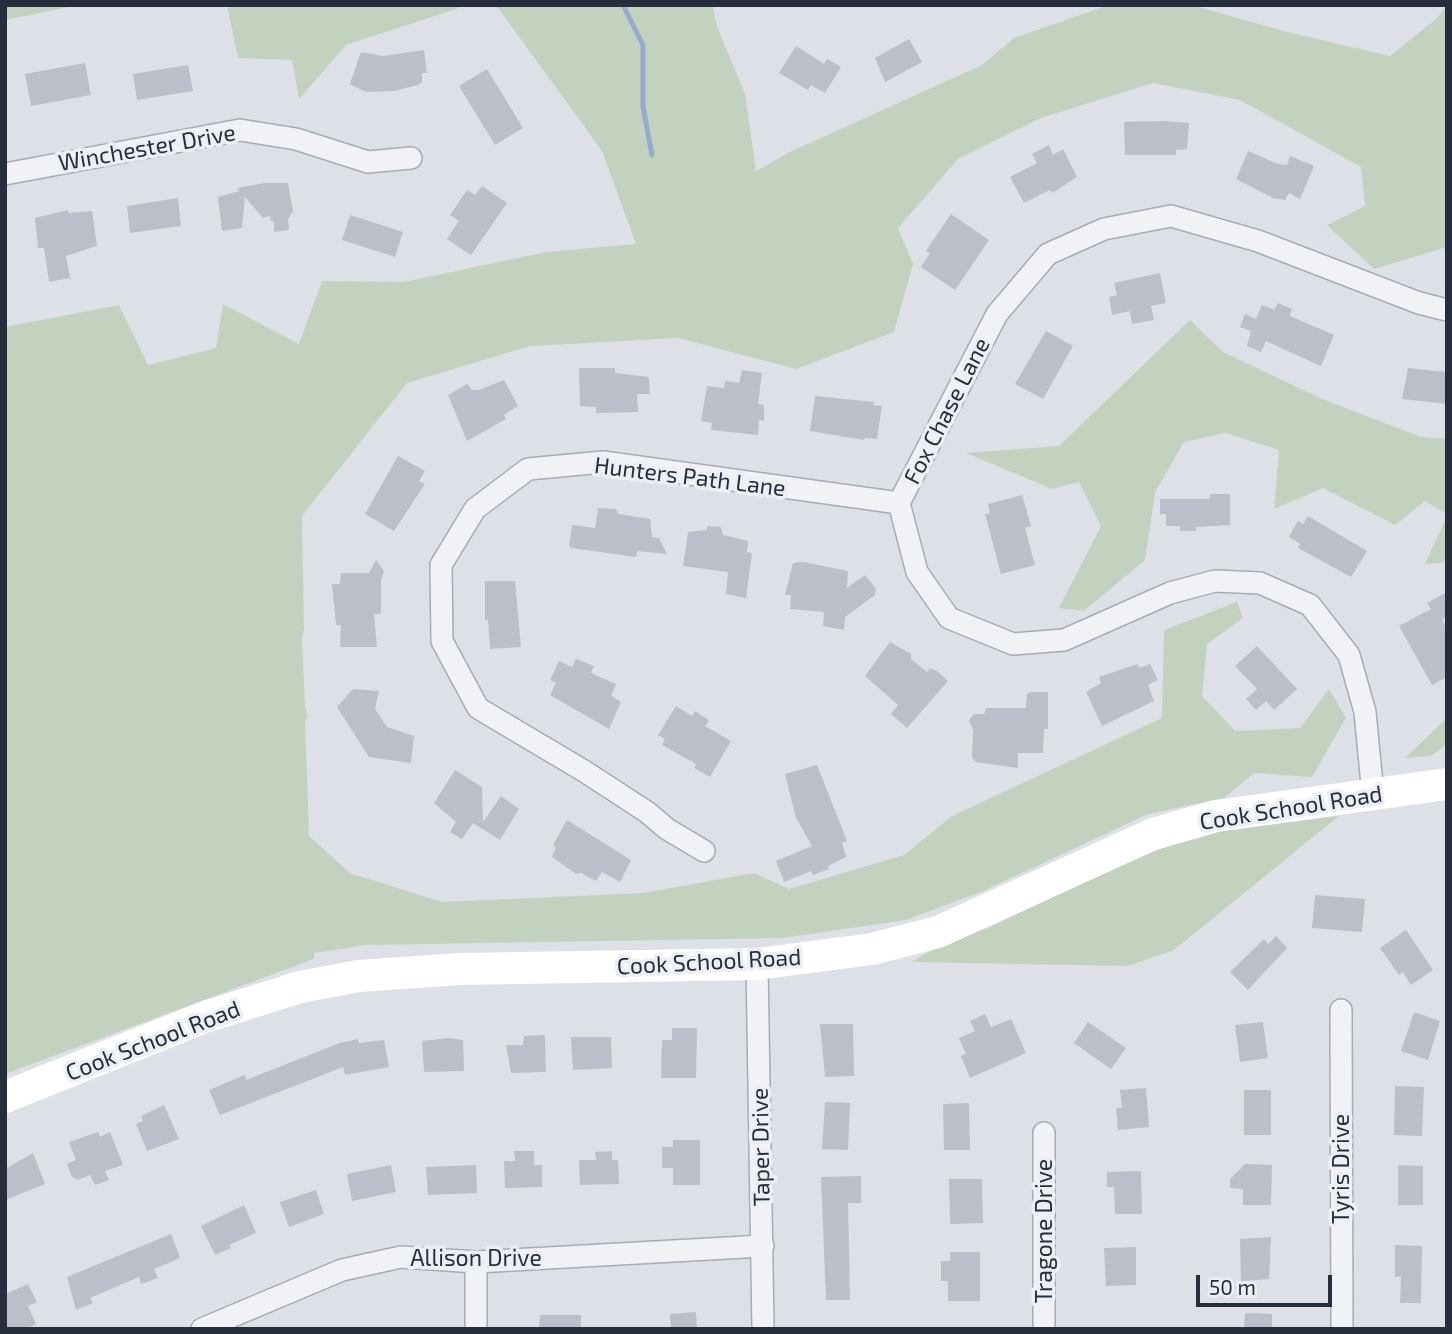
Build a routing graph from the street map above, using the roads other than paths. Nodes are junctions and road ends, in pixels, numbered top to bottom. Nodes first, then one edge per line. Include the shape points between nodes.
1 (411, 158) dead end
2 (5, 174) edge
3 (1447, 310) edge
4 (899, 503) junction
5 (1447, 784) edge
6 (1373, 795) junction
7 (704, 851) dead end
8 (757, 964) junction
9 (1341, 1010) dead end
10 (5, 1097) edge
11 (1044, 1133) dead end
12 (763, 1246) junction
13 (476, 1262) junction
14 (202, 1329) edge
15 (476, 1329) edge
16 (763, 1329) edge
17 (1044, 1329) edge
18 (1342, 1329) edge

1 - 2 street, Winchester Drive via 368,162 296,139 240,130
3 - 4 street, Fox Chase Lane via 1258,241 1171,216 1104,229 1048,254 997,314
4 - 6 street, Fox Chase Lane via 917,572 949,618 1013,644 1064,640 1170,593 1215,581 1260,583 1310,605 1349,655 1365,712
4 - 7 street, Hunters Path Lane via 603,463 528,469 475,509 441,565 442,641 478,708
5 - 6 street, Cook School Road
6 - 8 street, Cook School Road via 1216,816 1153,834 938,932 872,948
8 - 10 street, Cook School Road via 460,968 300,986 205,1017
8 - 12 street, Taper Drive
9 - 18 street, Tyris Drive
11 - 17 street, Tragone Drive
12 - 13 street, Allison Drive
12 - 16 street, Taper Drive
13 - 14 street, Allison Drive via 401,1257 342,1270
13 - 15 street

